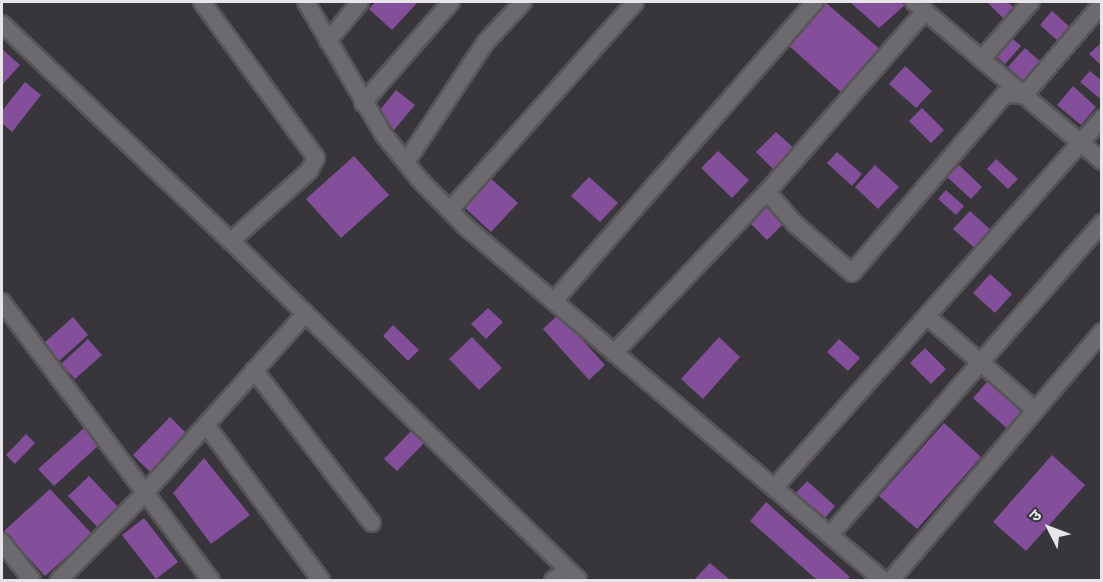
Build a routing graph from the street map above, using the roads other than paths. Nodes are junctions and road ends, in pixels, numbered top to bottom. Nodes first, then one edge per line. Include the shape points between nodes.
1 (202, 2) edge
2 (306, 2) edge
3 (360, 2) edge
4 (451, 2) edge
5 (523, 2) edge
6 (635, 2) edge
7 (815, 2) edge
8 (1031, 2) edge
9 (1101, 4) edge
10 (920, 6) edge
11 (2, 24) edge
12 (328, 41) junction
13 (982, 59) junction
14 (1024, 95) junction
15 (363, 103) junction
16 (1101, 118) edge
17 (1081, 143) junction
18 (1101, 160) edge
19 (406, 162) junction
20 (767, 192) junction
21 (450, 210) junction
22 (1101, 223) edge
23 (231, 241) junction
24 (2, 302) edge
25 (554, 302) junction
26 (306, 313) junction
27 (927, 316) junction
28 (1101, 332) edge
29 (614, 353) junction
30 (980, 363) junction
31 (254, 370) junction
32 (1035, 410) junction
33 (206, 424) junction
34 (774, 488) junction
35 (144, 493) junction
36 (372, 522) dead end
37 (830, 535) junction
38 (2, 542) edge
39 (573, 576) edge
40 (32, 580) edge
41 (59, 580) edge
42 (211, 580) edge
43 (321, 580) edge
44 (553, 580) edge
45 (883, 580) edge
46 (891, 580) edge

1 - 23 street via 316,158 309,171
2 - 12 street
3 - 12 street
4 - 15 street
5 - 19 street via 485,44
6 - 21 street
7 - 25 street
8 - 13 street
9 - 14 street
10 - 13 street
10 - 20 street
11 - 23 street
12 - 15 street
13 - 14 street
14 - 17 street
14 - 20 street via 1005,94 852,273 795,224
15 - 19 street
16 - 17 street
17 - 18 street
17 - 27 street
19 - 21 street
20 - 29 street
21 - 25 street
22 - 30 street
23 - 26 street
24 - 35 street
25 - 29 street
26 - 31 street
26 - 39 street
27 - 30 street
27 - 34 street
28 - 32 street
29 - 34 street
30 - 32 street
30 - 37 street
31 - 33 street
31 - 36 street
32 - 46 street
33 - 35 street
33 - 43 street
34 - 37 street
35 - 41 street
35 - 42 street
37 - 45 street
38 - 40 street
39 - 44 street

